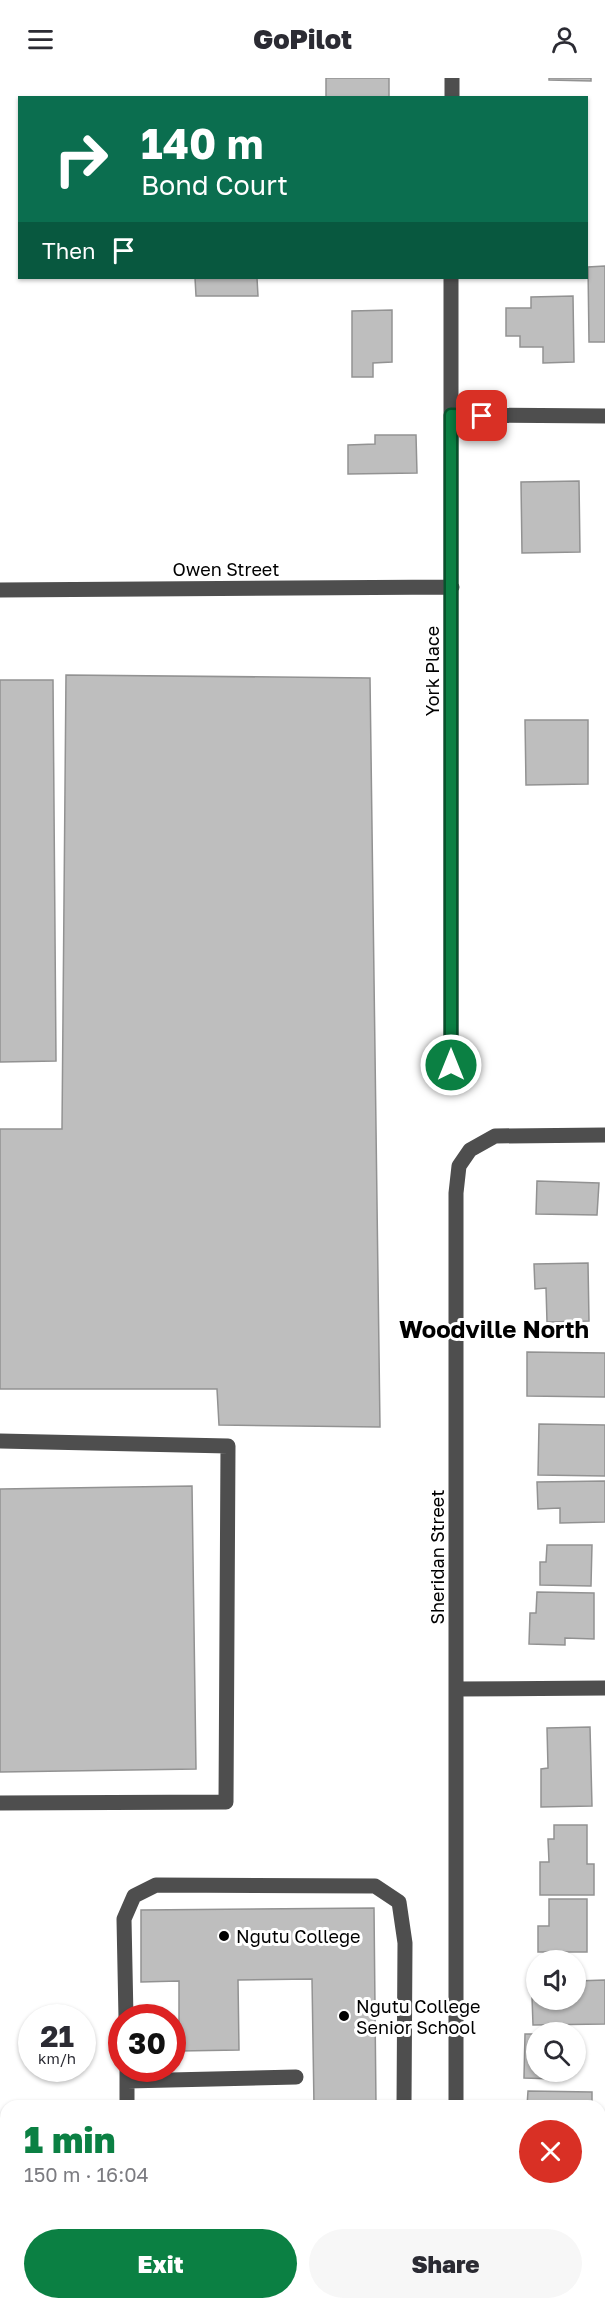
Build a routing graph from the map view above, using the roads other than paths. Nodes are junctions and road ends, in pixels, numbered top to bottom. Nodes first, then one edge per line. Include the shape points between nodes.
1 (452, 78) edge
2 (452, 96) edge
3 (452, 279) edge
4 (451, 415) junction
5 (605, 416) edge
6 (452, 587) junction
7 (0, 590) edge
8 (451, 1065) dead end
9 (605, 1135) edge
10 (0, 1441) edge
11 (605, 1688) edge
12 (457, 1689) junction
13 (0, 1803) edge
14 (126, 2004) edge
15 (186, 2076) edge
16 (296, 2077) dead end
17 (127, 2082) edge
18 (127, 2100) edge
19 (404, 2100) edge
20 (456, 2100) edge

1 - 2 street
3 - 4 street, York Place
4 - 5 street
4 - 6 street, York Place
6 - 7 street, Owen Street
6 - 8 street, York Place
9 - 12 street, Sheridan Street via 495,1136 470,1150 459,1166
10 - 13 street via 228,1446 226,1802
11 - 12 street
12 - 20 street, Sheridan Street
14 - 19 street via 124,1919 134,1896 156,1885 375,1886 399,1902 405,1943
15 - 16 street
17 - 18 street

